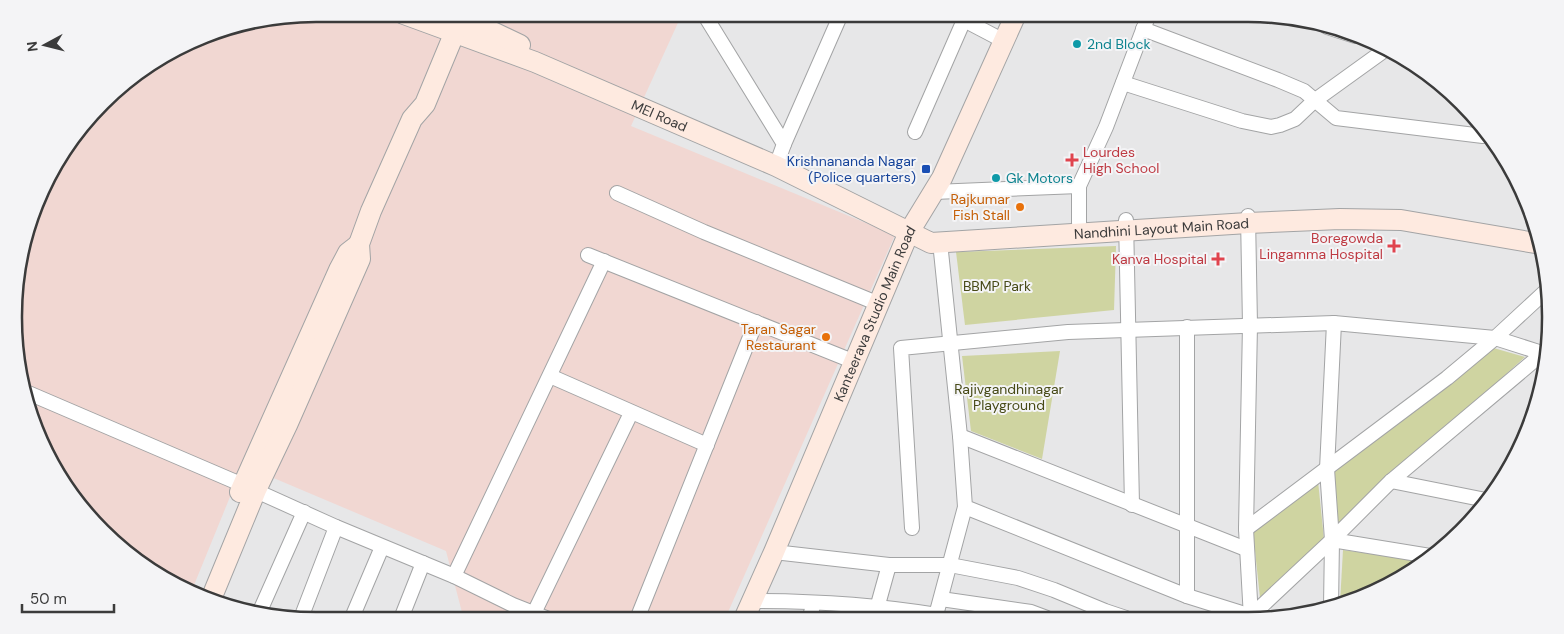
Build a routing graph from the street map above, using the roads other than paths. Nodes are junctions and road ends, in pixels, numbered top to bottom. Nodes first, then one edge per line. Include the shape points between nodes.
1 (452, 22) edge
2 (459, 22) edge
3 (708, 22) edge
4 (838, 22) edge
5 (963, 22) edge
6 (973, 22) edge
7 (1013, 22) edge
8 (1146, 22) edge
9 (1143, 30) junction
10 (1004, 42) junction
11 (1379, 54) edge
12 (1123, 83) junction
13 (1314, 101) junction
14 (915, 132) dead end
15 (1479, 136) edge
16 (780, 156) junction
17 (1079, 186) junction
18 (934, 192) junction
19 (617, 193) dead end
20 (1248, 218) junction
21 (1079, 223) junction
22 (1127, 225) junction
23 (911, 228) junction
24 (1528, 228) edge
25 (940, 242) junction
26 (1531, 242) edge
27 (588, 255) dead end
28 (604, 261) junction
29 (1541, 296) edge
30 (879, 304) junction
31 (756, 322) junction
32 (1334, 323) junction
33 (1250, 325) junction
34 (1188, 327) junction
35 (1128, 330) junction
36 (1495, 338) junction
37 (950, 343) junction
38 (1539, 352) edge
39 (1539, 356) edge
40 (855, 362) junction
41 (550, 376) junction
42 (34, 395) edge
43 (631, 413) junction
44 (960, 436) junction
45 (706, 446) junction
46 (1326, 469) junction
47 (1391, 481) junction
48 (249, 488) junction
49 (1479, 499) edge
50 (1132, 505) junction
51 (965, 507) junction
52 (304, 512) junction
53 (1186, 525) junction
54 (336, 527) junction
55 (912, 528) dead end
56 (1246, 529) junction
57 (1332, 540) junction
58 (382, 546) junction
59 (1246, 549) junction
60 (774, 552) junction
61 (1421, 555) edge
62 (423, 563) junction
63 (889, 565) junction
64 (950, 565) junction
65 (454, 576) junction
66 (201, 588) edge
67 (213, 593) edge
68 (1187, 596) junction
69 (941, 599) junction
70 (1332, 599) edge
71 (752, 601) junction
72 (262, 606) edge
73 (303, 611) edge
74 (812, 611) edge
75 (877, 611) edge
76 (1257, 611) edge
77 (354, 612) edge
78 (404, 612) edge
79 (531, 612) edge
80 (534, 612) edge
81 (640, 612) edge
82 (747, 612) edge
83 (937, 612) edge
84 (1031, 612) edge
85 (1098, 612) edge
86 (1236, 612) edge
87 (1251, 612) edge

1 - 48 main road via 425,104 412,119 359,244 348,253 340,270 280,421
2 - 16 main road, MEI Road via 535,62
3 - 16 street
4 - 16 street
5 - 14 street
6 - 10 street
7 - 10 main road, Kanteerava Studio Main Road
8 - 9 street
9 - 12 street
9 - 13 street via 1278,80 1304,92
10 - 18 main road, Kanteerava Studio Main Road
11 - 13 street
12 - 13 street via 1242,121 1271,127 1295,119
12 - 17 street
13 - 15 street via 1336,118
16 - 23 main road, MEI Road
17 - 18 street
17 - 21 street
18 - 23 main road, Kanteerava Studio Main Road
19 - 30 street
20 - 22 main road, Nandhini Layout Main Road
20 - 24 main road via 1339,208 1404,209
20 - 26 main road, Nandhini Layout Main Road via 1401,220
20 - 33 street
21 - 22 main road
21 - 23 main road via 931,234
22 - 25 main road, Nandhini Layout Main Road
22 - 35 street
23 - 25 main road, Nandhini Layout Main Road via 930,243
23 - 30 main road, Kanteerava Studio Main Road
25 - 37 street
27 - 28 street
28 - 31 street
28 - 41 street
29 - 36 street
30 - 40 main road, Kanteerava Studio Main Road
31 - 40 street
31 - 45 street
32 - 33 street
32 - 36 street
32 - 46 street
33 - 34 street
33 - 56 street
34 - 35 street
34 - 53 street
35 - 37 street
35 - 50 street
36 - 38 street
36 - 46 street
37 - 44 street
37 - 55 street via 900,348
39 - 47 street
40 - 60 main road, Kanteerava Studio Main Road
41 - 43 street
41 - 65 street
42 - 48 street
43 - 45 street
43 - 80 street
44 - 50 street
44 - 51 street
45 - 81 street
46 - 56 street
46 - 57 street
47 - 49 street
47 - 57 street
48 - 52 street
48 - 66 main road
48 - 67 main road
50 - 53 street
51 - 64 street
51 - 68 street
52 - 54 street
52 - 72 street
53 - 59 street
53 - 68 street
54 - 58 street
54 - 73 street
56 - 59 street
57 - 61 street
57 - 70 street
57 - 76 street
58 - 62 street
58 - 77 street
59 - 87 street
60 - 63 street
60 - 71 main road, Kanteerava Studio Main Road
62 - 65 street
62 - 78 street
63 - 64 street
63 - 75 street
64 - 69 street
64 - 85 street via 1018,578 1054,590
65 - 79 street
68 - 86 street
69 - 83 street
69 - 84 street
71 - 74 street via 791,601
71 - 82 main road, Kanteerava Studio Main Road
74 - 75 street

